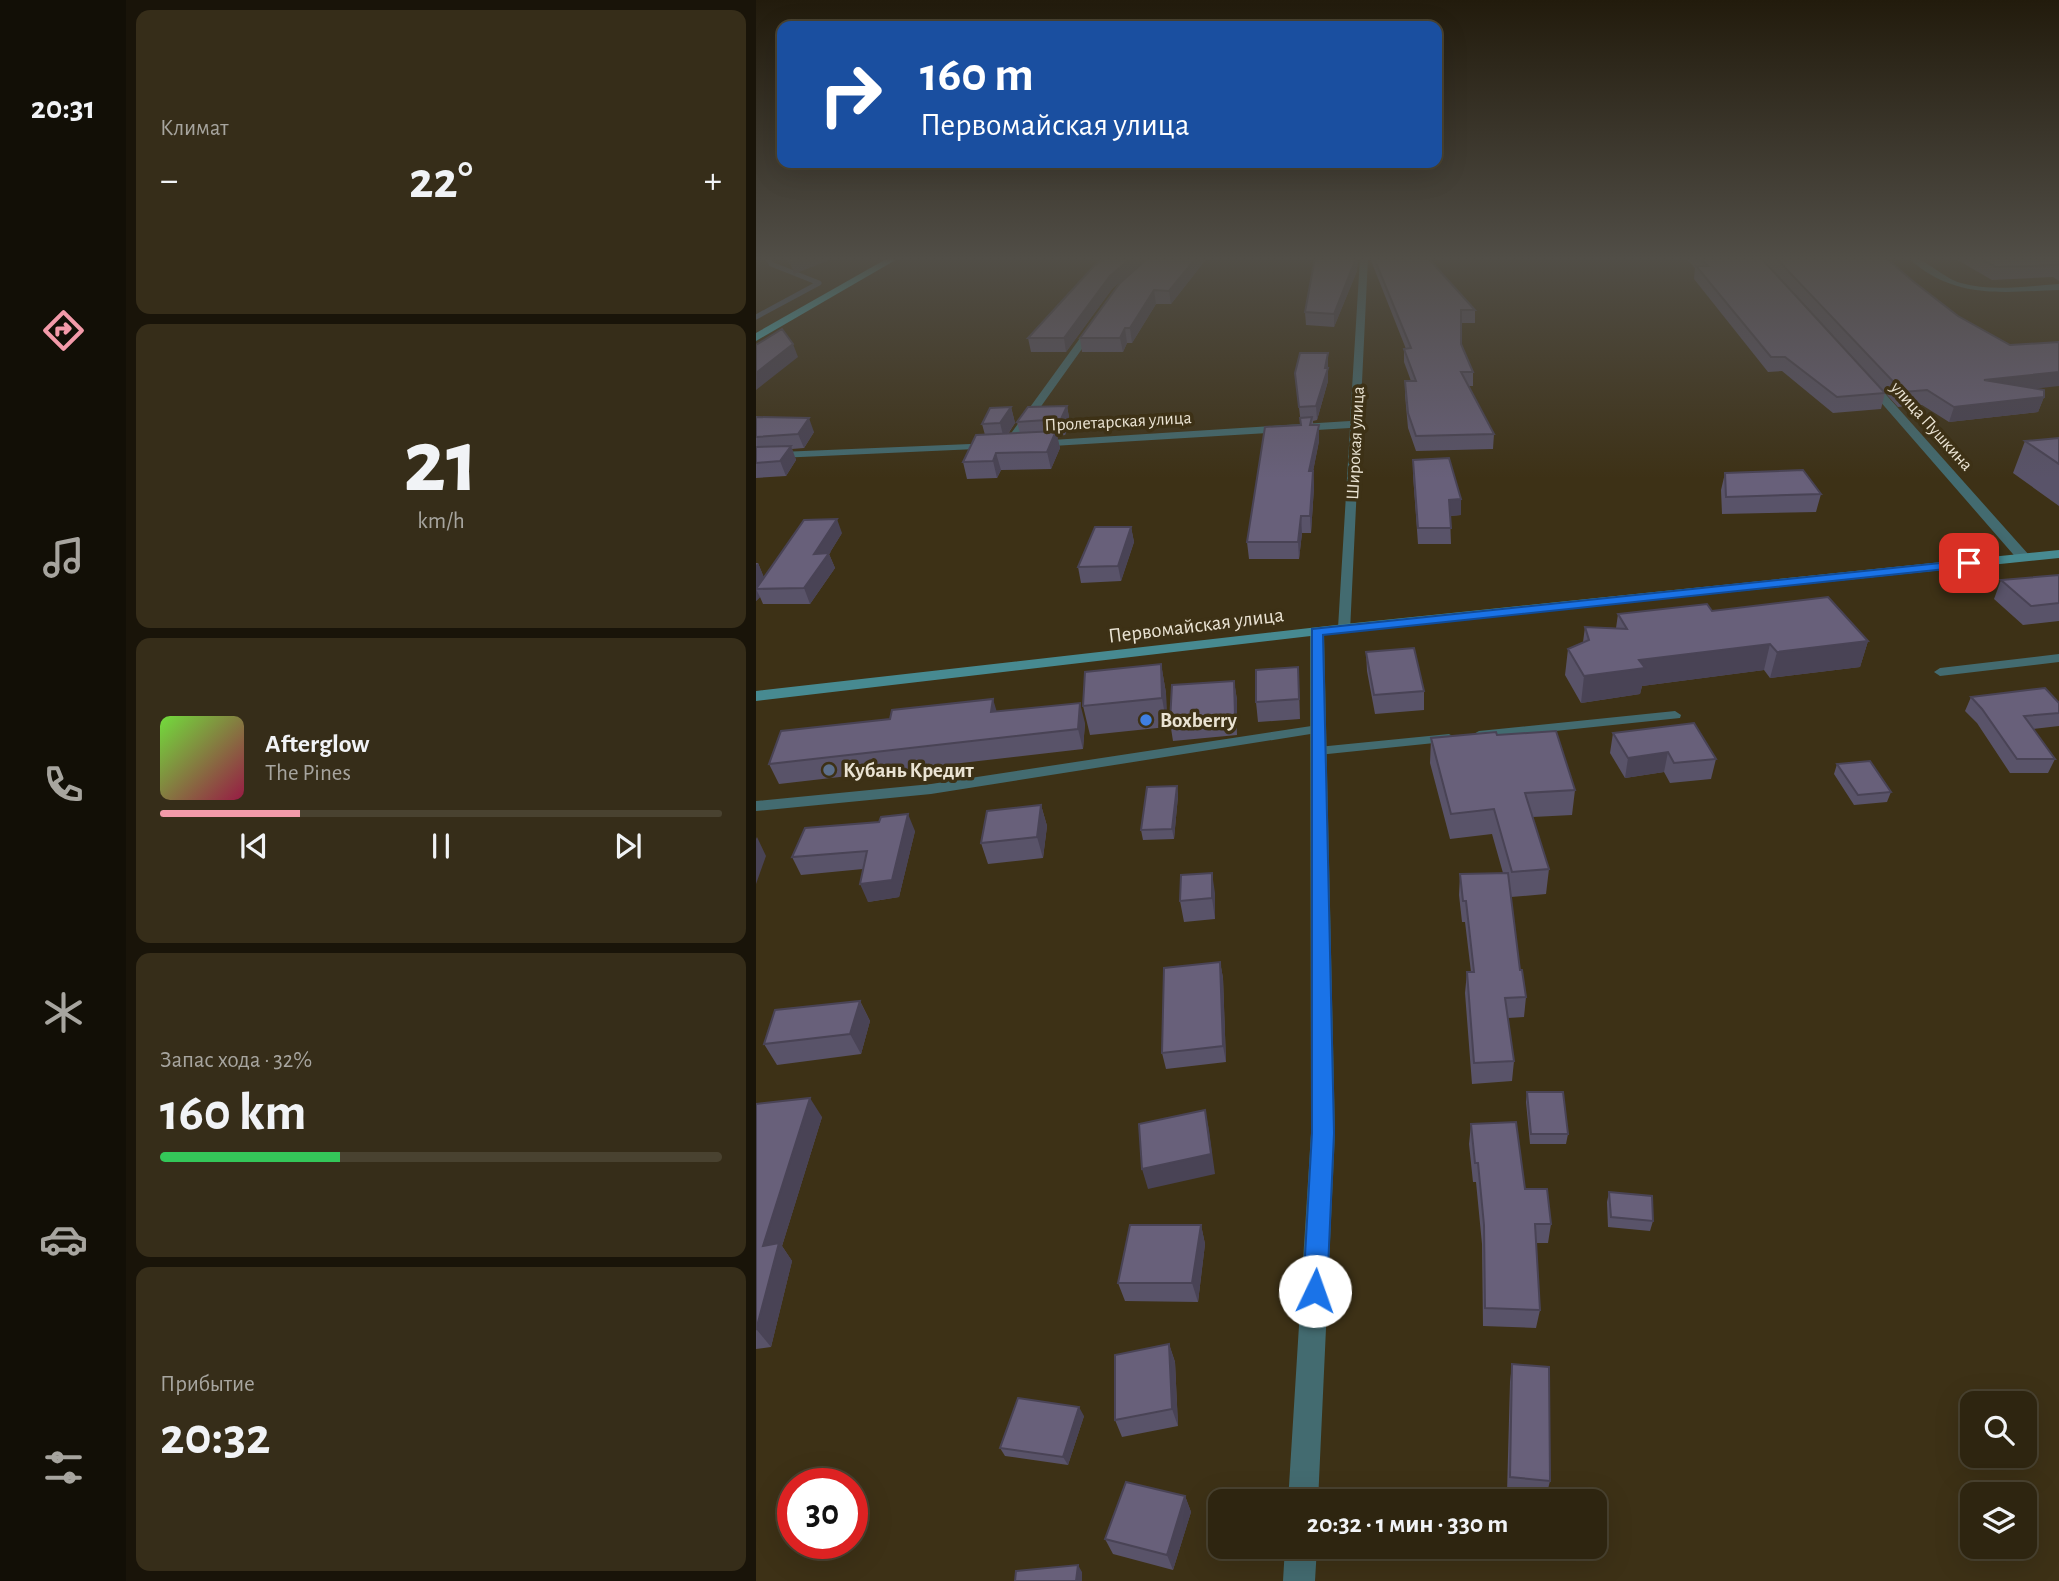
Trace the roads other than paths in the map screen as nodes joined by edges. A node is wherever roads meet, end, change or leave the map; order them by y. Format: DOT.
graph roads {
  1 [pos="1090,332"];
  2 [pos="1360,332"];
  3 [pos="1856,368"];
  4 [pos="1356,424"];
  5 [pos="1008,445"];
  6 [pos="756,456"];
  7 [pos="2059,554"];
  8 [pos="2024,558"];
  9 [pos="1345,628"];
  10 [pos="1317,632"];
  11 [pos="2059,658"];
  12 [pos="1940,672"];
  13 [pos="756,696"];
  14 [pos="1675,715"];
  15 [pos="1318,740"];
  16 [pos="756,806"];
  17 [pos="1304,1489"];
  18 [pos="1300,1559"];
  19 [pos="1299,1581"];
  1 -- 5 [label="street"];
  2 -- 4 [label="street, Широкая улица"];
  3 -- 8 [label="street, улица Пушкина"];
  4 -- 5 [label="street, Пролетарская улица"];
  4 -- 9 [label="street, Широкая улица"];
  5 -- 6 [label="street, Пролетарская улица"];
  7 -- 8 [label="street, Первомайская улица"];
  8 -- 9 [label="street, Первомайская улица"];
  9 -- 10 [label="street, Первомайская улица"];
  10 -- 13 [label="street, Первомайская улица"];
  10 -- 15 [label="street"];
  11 -- 12 [label="lane"];
  14 -- 15 [label="lane"];
  15 -- 16 [label="lane"];
  15 -- 17 [label="street"];
  18 -- 19 [label="street"];
}
